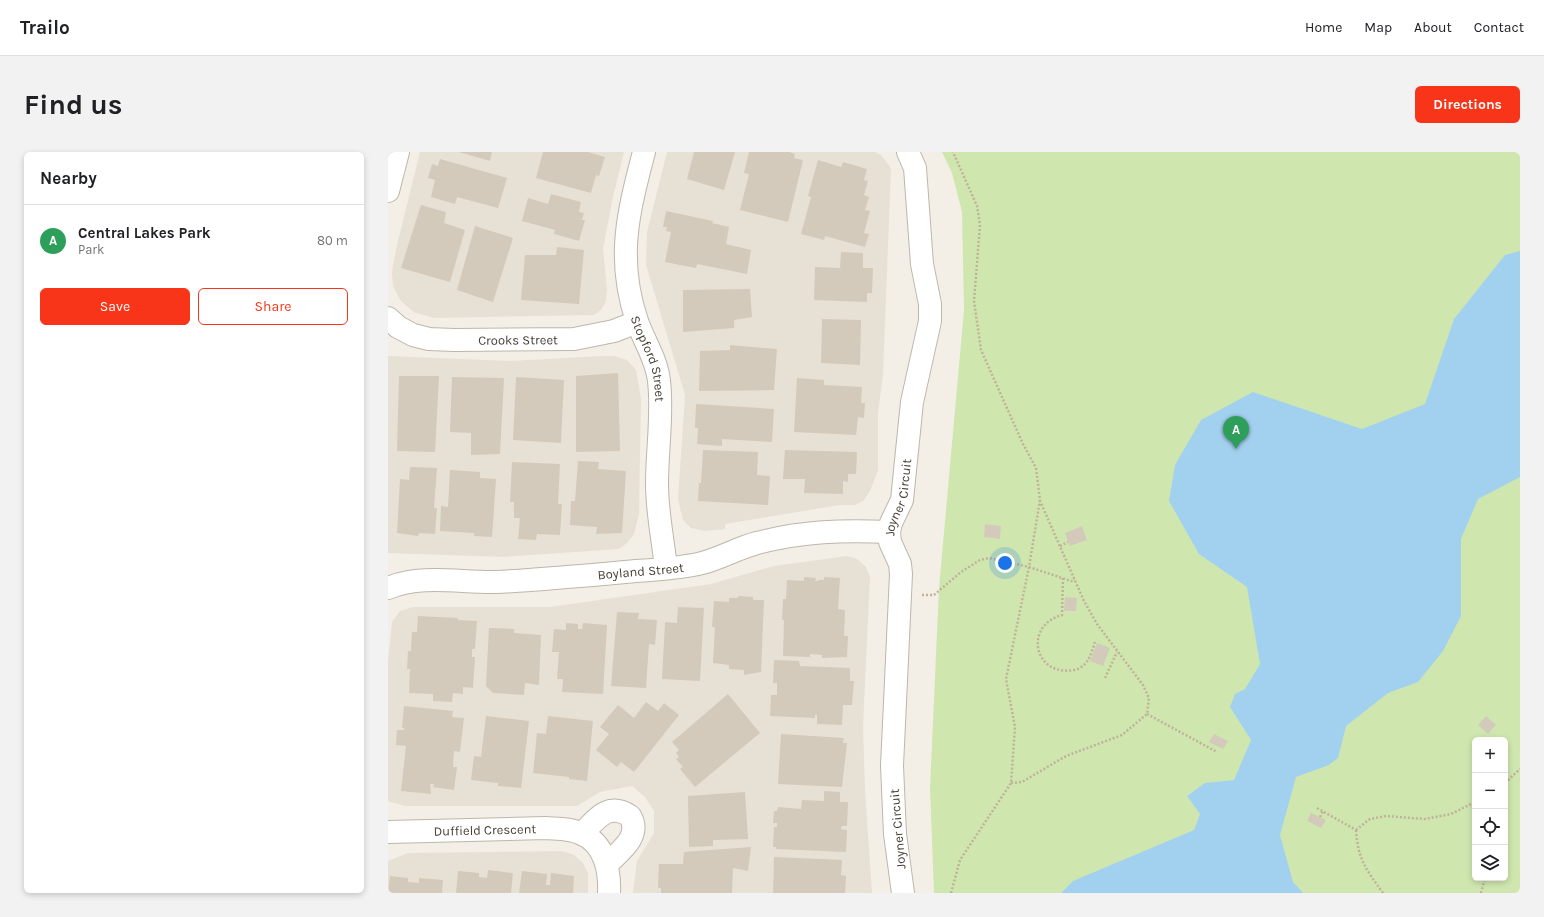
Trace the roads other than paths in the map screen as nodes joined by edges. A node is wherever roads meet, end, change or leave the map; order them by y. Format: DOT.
graph roads {
  1 [pos="398,152"];
  2 [pos="644,152"];
  3 [pos="908,152"];
  4 [pos="388,191"];
  5 [pos="637,322"];
  6 [pos="391,325"];
  7 [pos="889,532"];
  8 [pos="666,568"];
  9 [pos="388,588"];
  10 [pos="388,832"];
  11 [pos="582,834"];
  12 [pos="607,864"];
  13 [pos="609,893"];
  14 [pos="903,893"];
  1 -- 4 [label="street"];
  2 -- 5 [label="street, Stopford Street"];
  3 -- 7 [label="street, Joyner Circuit"];
  5 -- 6 [label="street, Crooks Street"];
  5 -- 8 [label="street, Stopford Street"];
  7 -- 8 [label="street, Boyland Street"];
  7 -- 14 [label="street, Joyner Circuit"];
  8 -- 9 [label="street, Boyland Street"];
  10 -- 11 [label="street, Duffield Crescent"];
  11 -- 12 [label="street, Duffield Crescent"];
  11 -- 12 [label="street"];
  12 -- 13 [label="street, Duffield Crescent"];
}
